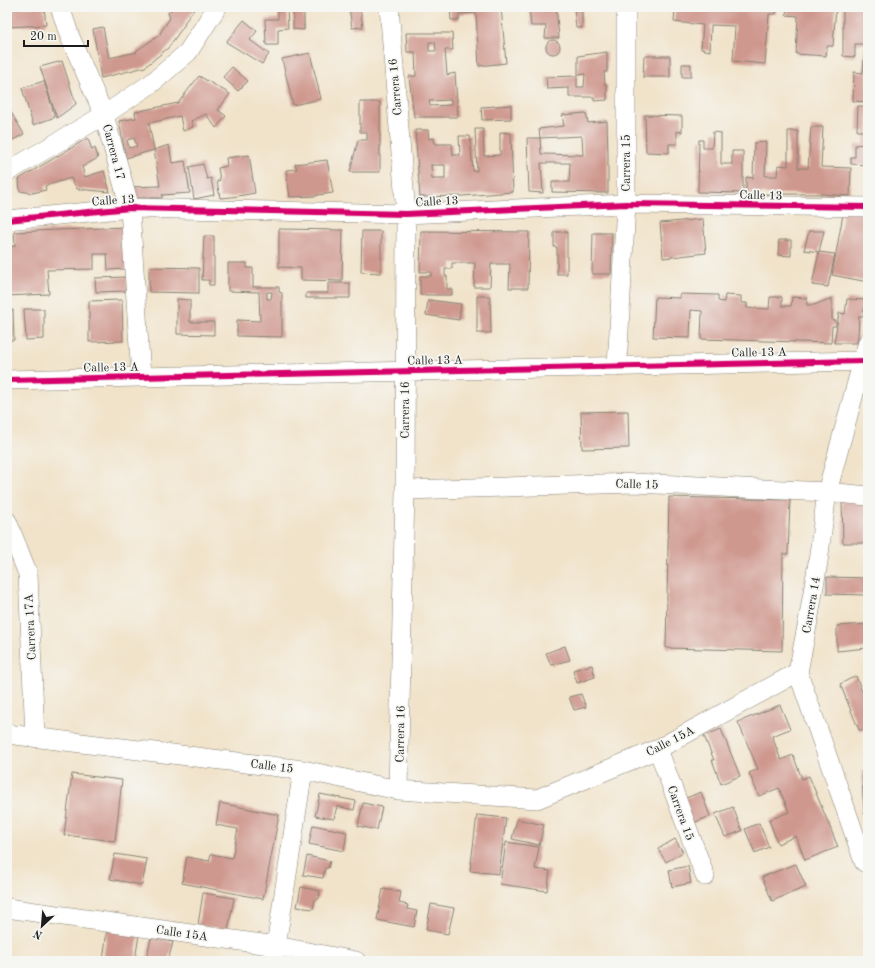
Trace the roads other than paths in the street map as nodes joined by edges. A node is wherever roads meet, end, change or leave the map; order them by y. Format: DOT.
graph roads {
  1 [pos="60,7"];
  2 [pos="217,7"];
  3 [pos="389,7"];
  4 [pos="626,7"];
  5 [pos="104,115"];
  6 [pos="7,172"];
  7 [pos="626,204"];
  8 [pos="868,207"];
  9 [pos="130,208"];
  10 [pos="406,214"];
  11 [pos="7,220"];
  12 [pos="868,342"];
  13 [pos="863,361"];
  14 [pos="617,367"];
  15 [pos="406,372"];
  16 [pos="141,377"];
  17 [pos="7,380"];
  18 [pos="405,490"];
  19 [pos="827,492"];
  20 [pos="868,496"];
  21 [pos="7,521"];
  22 [pos="798,672"];
  23 [pos="7,734"];
  24 [pos="35,737"];
  25 [pos="658,749"];
  26 [pos="303,770"];
  27 [pos="398,790"];
  28 [pos="537,799"];
  29 [pos="864,862"];
  30 [pos="705,876"];
  31 [pos="7,908"];
  32 [pos="274,954"];
  33 [pos="356,961"];
  1 -- 5 [label="street, Carrera 17"];
  2 -- 5 [label="street"];
  3 -- 10 [label="street, Carrera 16"];
  4 -- 7 [label="street, Carrera 15"];
  5 -- 6 [label="street"];
  5 -- 9 [label="street, Carrera 17"];
  7 -- 8 [label="street, Calle 13"];
  7 -- 10 [label="street, Calle 13"];
  7 -- 14 [label="street, Carrera 15"];
  9 -- 10 [label="street, Calle 13"];
  9 -- 11 [label="street, Calle 13"];
  9 -- 16 [label="street, Carrera 17"];
  10 -- 15 [label="street, Carrera 16"];
  12 -- 13 [label="street, Carrera 14"];
  13 -- 14 [label="street, Calle 13 A"];
  13 -- 19 [label="street, Carrera 14"];
  14 -- 15 [label="street, Calle 13 A"];
  15 -- 16 [label="street, Calle 13 A"];
  15 -- 18 [label="street, Carrera 16"];
  16 -- 17 [label="street, Calle 13 A"];
  18 -- 19 [label="street, Calle 15"];
  18 -- 27 [label="street, Carrera 16"];
  19 -- 20 [label="street, Calle 15"];
  19 -- 22 [label="street, Carrera 14"];
  21 -- 24 [label="street, Carrera 17A"];
  22 -- 25 [label="street, Calle 15A"];
  22 -- 29 [label="street"];
  23 -- 24 [label="street, Calle 15"];
  24 -- 26 [label="street, Calle 15"];
  25 -- 28 [label="street, Calle 15A"];
  25 -- 30 [label="street, Carrera 15"];
  26 -- 27 [label="street, Calle 15"];
  26 -- 32 [label="street"];
  27 -- 28 [label="street, Calle 15"];
  31 -- 32 [label="street, Calle 15A"];
  32 -- 33 [label="street, Calle 15A"];
}
